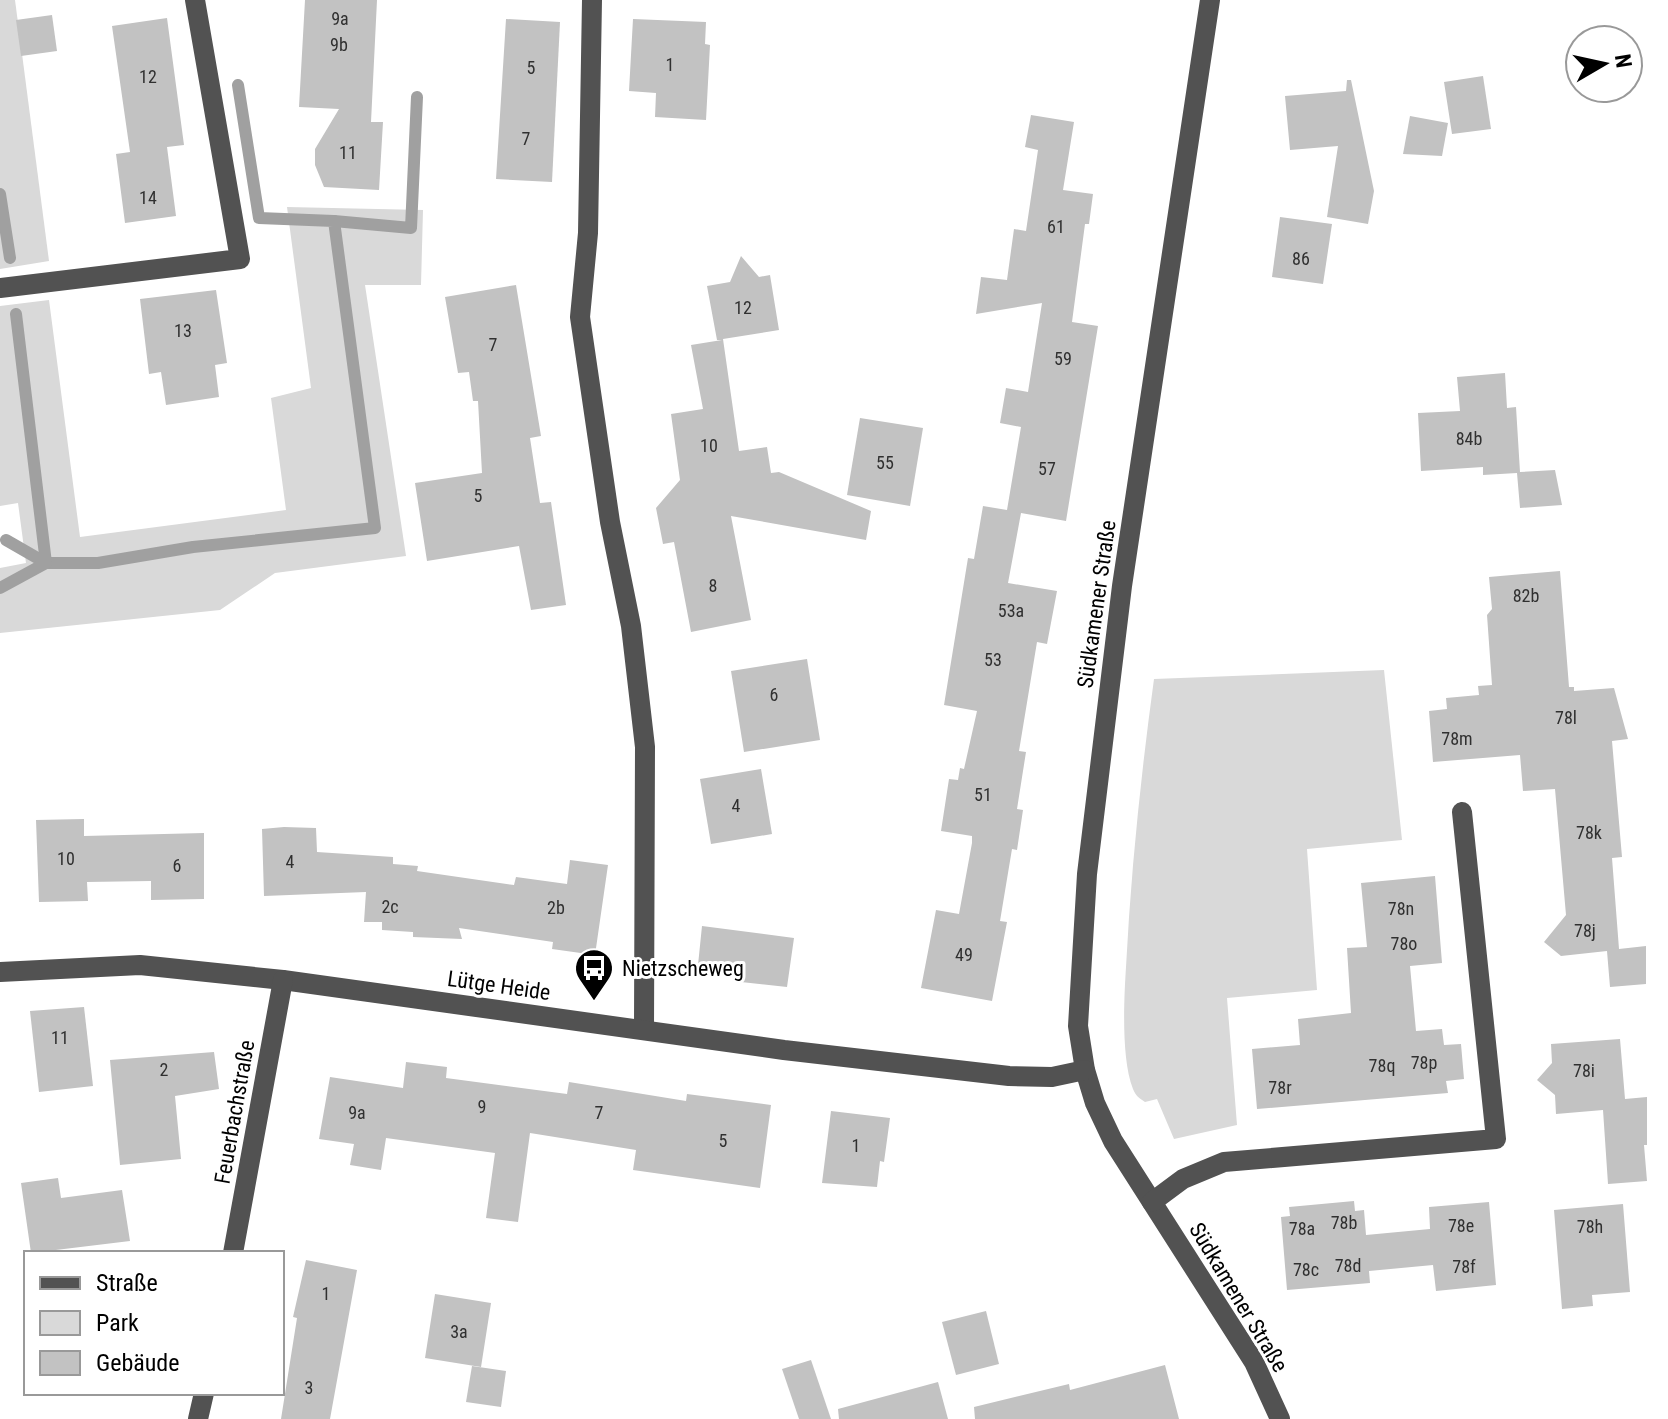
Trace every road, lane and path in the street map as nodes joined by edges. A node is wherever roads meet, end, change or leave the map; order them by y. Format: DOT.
graph roads {
  1 [pos="195,0"];
  2 [pos="592,0"];
  3 [pos="1210,0"];
  4 [pos="0,288"];
  5 [pos="1462,812"];
  6 [pos="0,972"];
  7 [pos="283,980"];
  8 [pos="644,1029"];
  9 [pos="1085,1070"];
  10 [pos="1152,1202"];
  11 [pos="233,1251"];
  12 [pos="204,1395"];
  13 [pos="198,1419"];
  14 [pos="1280,1419"];
  1 -- 4 [label="street"];
  2 -- 8 [label="street"];
  3 -- 9 [label="street, Südkamener Straße"];
  5 -- 10 [label="street"];
  6 -- 7 [label="street, Lütge Heide"];
  7 -- 8 [label="street, Lütge Heide"];
  7 -- 11 [label="street, Feuerbachstraße"];
  8 -- 9 [label="street, Lütge Heide"];
  9 -- 10 [label="street, Südkamener Straße"];
  10 -- 14 [label="street, Südkamener Straße"];
  12 -- 13 [label="street"];
}
